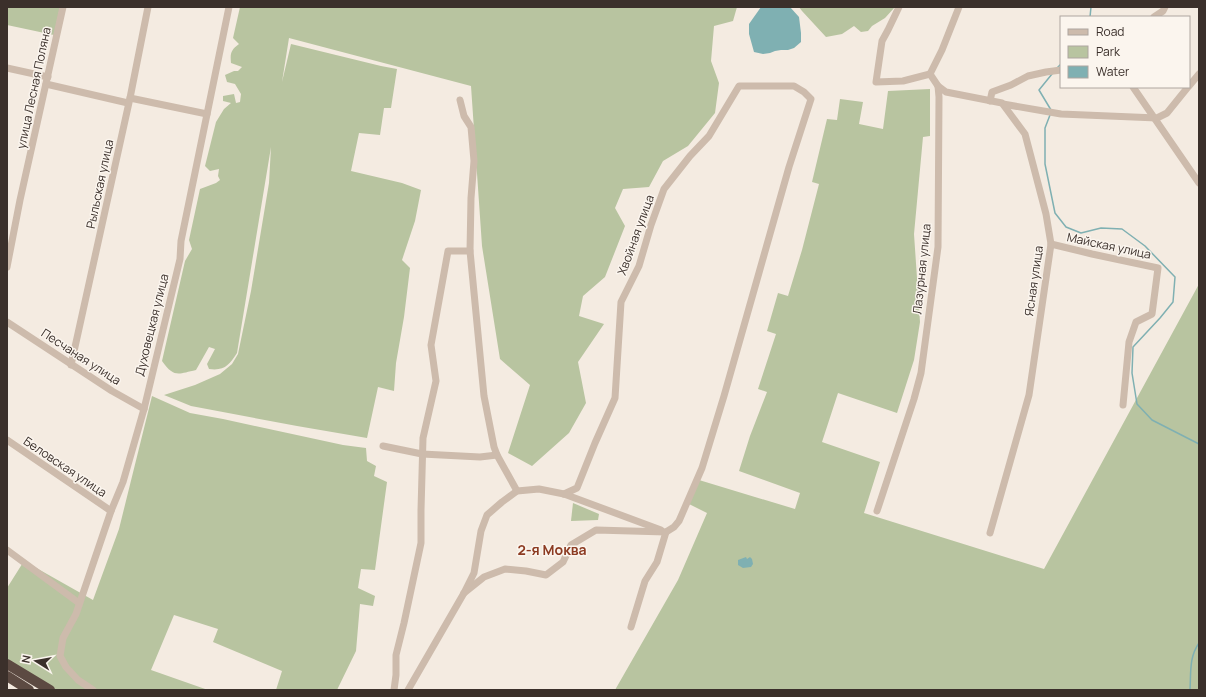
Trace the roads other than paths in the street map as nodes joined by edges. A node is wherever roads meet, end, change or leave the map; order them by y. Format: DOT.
graph roads {
  1 [pos="63,7"];
  2 [pos="148,7"];
  3 [pos="229,7"];
  4 [pos="899,7"];
  5 [pos="959,7"];
  6 [pos="1165,7"];
  7 [pos="1156,16"];
  8 [pos="7,68"];
  9 [pos="1060,70"];
  10 [pos="930,74"];
  11 [pos="1199,74"];
  12 [pos="47,80"];
  13 [pos="1190,85"];
  14 [pos="938,86"];
  15 [pos="1134,88"];
  16 [pos="1187,88"];
  17 [pos="460,100"];
  18 [pos="129,101"];
  19 [pos="990,101"];
  20 [pos="1003,104"];
  21 [pos="207,114"];
  22 [pos="1154,118"];
  23 [pos="1199,183"];
  24 [pos="1051,244"];
  25 [pos="470,251"];
  26 [pos="7,267"];
  27 [pos="7,322"];
  28 [pos="71,365"];
  29 [pos="1123,405"];
  30 [pos="144,409"];
  31 [pos="7,440"];
  32 [pos="383,446"];
  33 [pos="422,454"];
  34 [pos="497,455"];
  35 [pos="516,491"];
  36 [pos="564,494"];
  37 [pos="111,511"];
  38 [pos="877,511"];
  39 [pos="666,532"];
  40 [pos="990,533"];
  41 [pos="7,550"];
  42 [pos="464,593"];
  43 [pos="79,603"];
  44 [pos="631,627"];
  45 [pos="7,664"];
  46 [pos="7,676"];
  47 [pos="29,690"];
  48 [pos="50,690"];
  49 [pos="93,690"];
  50 [pos="394,690"];
  51 [pos="408,690"];
  1 -- 12 [label="street, улица Лесная Поляна"];
  2 -- 18 [label="street, Рыльская улица"];
  3 -- 21 [label="street, Духовецкая улица"];
  4 -- 10 [label="street"];
  5 -- 10 [label="street"];
  6 -- 7 [label="street"];
  8 -- 12 [label="street"];
  9 -- 19 [label="street"];
  10 -- 14 [label="street, Лазурная улица"];
  11 -- 13 [label="street"];
  12 -- 18 [label="street"];
  12 -- 26 [label="street, улица Лесная Поляна"];
  14 -- 19 [label="street"];
  14 -- 38 [label="street, Лазурная улица"];
  15 -- 22 [label="street"];
  16 -- 22 [label="street"];
  17 -- 25 [label="street"];
  18 -- 21 [label="street"];
  18 -- 28 [label="street, Рыльская улица"];
  19 -- 20 [label="street"];
  20 -- 22 [label="street"];
  20 -- 24 [label="street, Ясная улица"];
  21 -- 30 [label="street, Духовецкая улица"];
  22 -- 23 [label="street"];
  24 -- 29 [label="street, Майская улица"];
  24 -- 40 [label="street, Ясная улица"];
  25 -- 33 [label="street"];
  25 -- 34 [label="street"];
  27 -- 28 [label="street, Песчаная улица"];
  28 -- 30 [label="street, Песчаная улица"];
  30 -- 37 [label="street, Духовецкая улица"];
  31 -- 37 [label="street, Беловская улица"];
  32 -- 33 [label="street"];
  33 -- 34 [label="street"];
  33 -- 50 [label="street"];
  34 -- 35 [label="street"];
  35 -- 36 [label="street"];
  35 -- 42 [label="street"];
  36 -- 39 [label="street"];
  36 -- 39 [label="street, Хвойная улица"];
  37 -- 43 [label="street, Духовецкая улица"];
  39 -- 42 [label="street"];
  39 -- 44 [label="street"];
  41 -- 43 [label="street"];
  42 -- 51 [label="street"];
  43 -- 49 [label="street, Духовецкая улица"];
  45 -- 48 [label="highway"];
  46 -- 47 [label="highway"];
}
